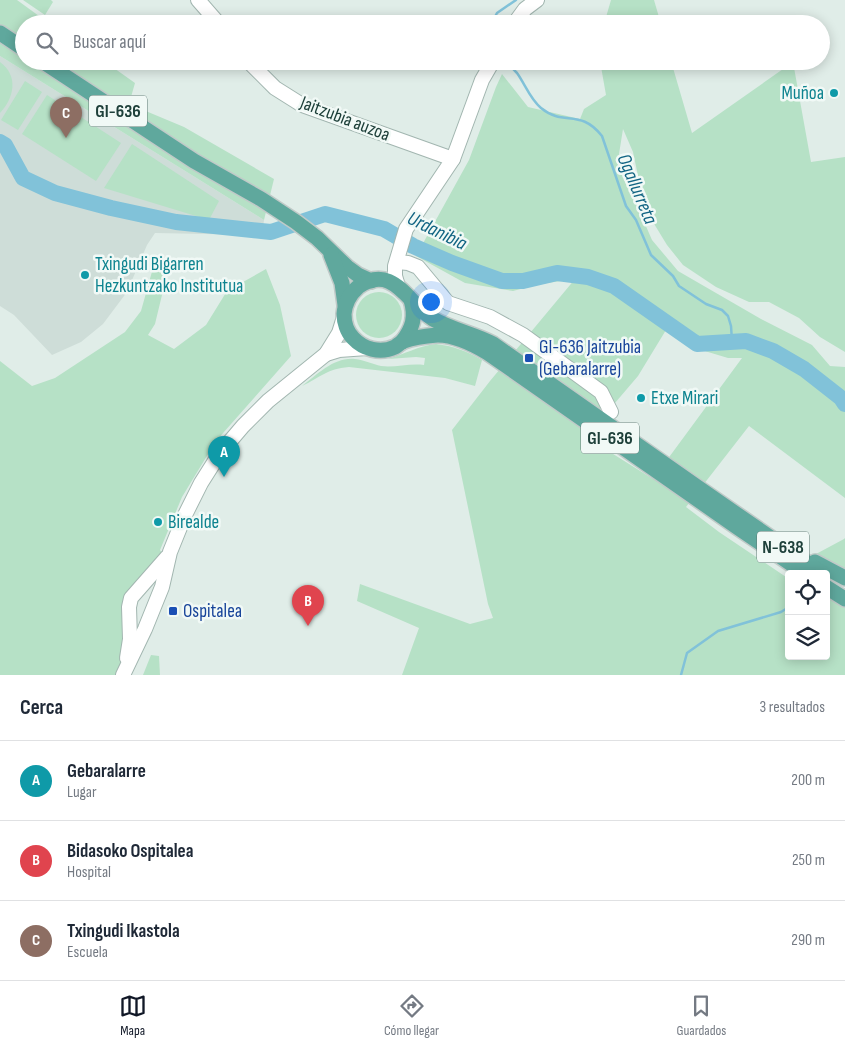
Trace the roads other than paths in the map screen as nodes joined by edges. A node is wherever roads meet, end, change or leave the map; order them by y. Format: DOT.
graph roads {
  1 [pos="198,0"];
  2 [pos="537,0"];
  3 [pos="211,15"];
  4 [pos="521,15"];
  5 [pos="0,33"];
  6 [pos="15,43"];
  7 [pos="56,70"];
  8 [pos="257,70"];
  9 [pos="488,70"];
  10 [pos="453,159"];
  11 [pos="328,250"];
  12 [pos="397,260"];
  13 [pos="374,280"];
  14 [pos="398,286"];
  15 [pos="411,300"];
  16 [pos="345,311"];
  17 [pos="402,342"];
  18 [pos="367,348"];
  19 [pos="326,354"];
  20 [pos="611,412"];
  21 [pos="743,519"];
  22 [pos="170,552"];
  23 [pos="800,570"];
  24 [pos="818,570"];
  25 [pos="830,578"];
  26 [pos="845,578"];
  27 [pos="139,587"];
  28 [pos="162,587"];
  29 [pos="845,588"];
  30 [pos="830,590"];
  31 [pos="845,599"];
  32 [pos="129,607"];
  33 [pos="146,629"];
  34 [pos="124,673"];
  1 -- 3 [label="street"];
  2 -- 4 [label="street"];
  5 -- 6 [label="main road"];
  7 -- 11 [label="main road, GI-636"];
  8 -- 10 [label="street, Jaitzubia auzoa"];
  9 -- 10 [label="street"];
  10 -- 12 [label="street"];
  11 -- 13 [label="main road, GI-636"];
  11 -- 16 [label="main road, GI-636"];
  12 -- 13 [label="street"];
  12 -- 14 [label="street"];
  12 -- 20 [label="street"];
  13 -- 14 [label="main road, GI-636"];
  13 -- 16 [label="main road"];
  14 -- 15 [label="main road, GI-636"];
  15 -- 17 [label="main road"];
  15 -- 21 [label="main road, GI-636"];
  16 -- 18 [label="main road, GI-636"];
  16 -- 19 [label="street"];
  17 -- 18 [label="main road, GI-636"];
  17 -- 23 [label="main road, GI-636"];
  18 -- 19 [label="street"];
  19 -- 22 [label="street"];
  21 -- 24 [label="main road, N-638"];
  21 -- 26 [label="main road, GI-636"];
  22 -- 27 [label="street"];
  22 -- 28 [label="street"];
  25 -- 29 [label="main road, N-638"];
  27 -- 28 [label="street"];
  27 -- 32 [label="street"];
  28 -- 33 [label="street"];
  30 -- 31 [label="main road"];
  32 -- 33 [label="street"];
  32 -- 34 [label="street"];
  33 -- 34 [label="street"];
}
